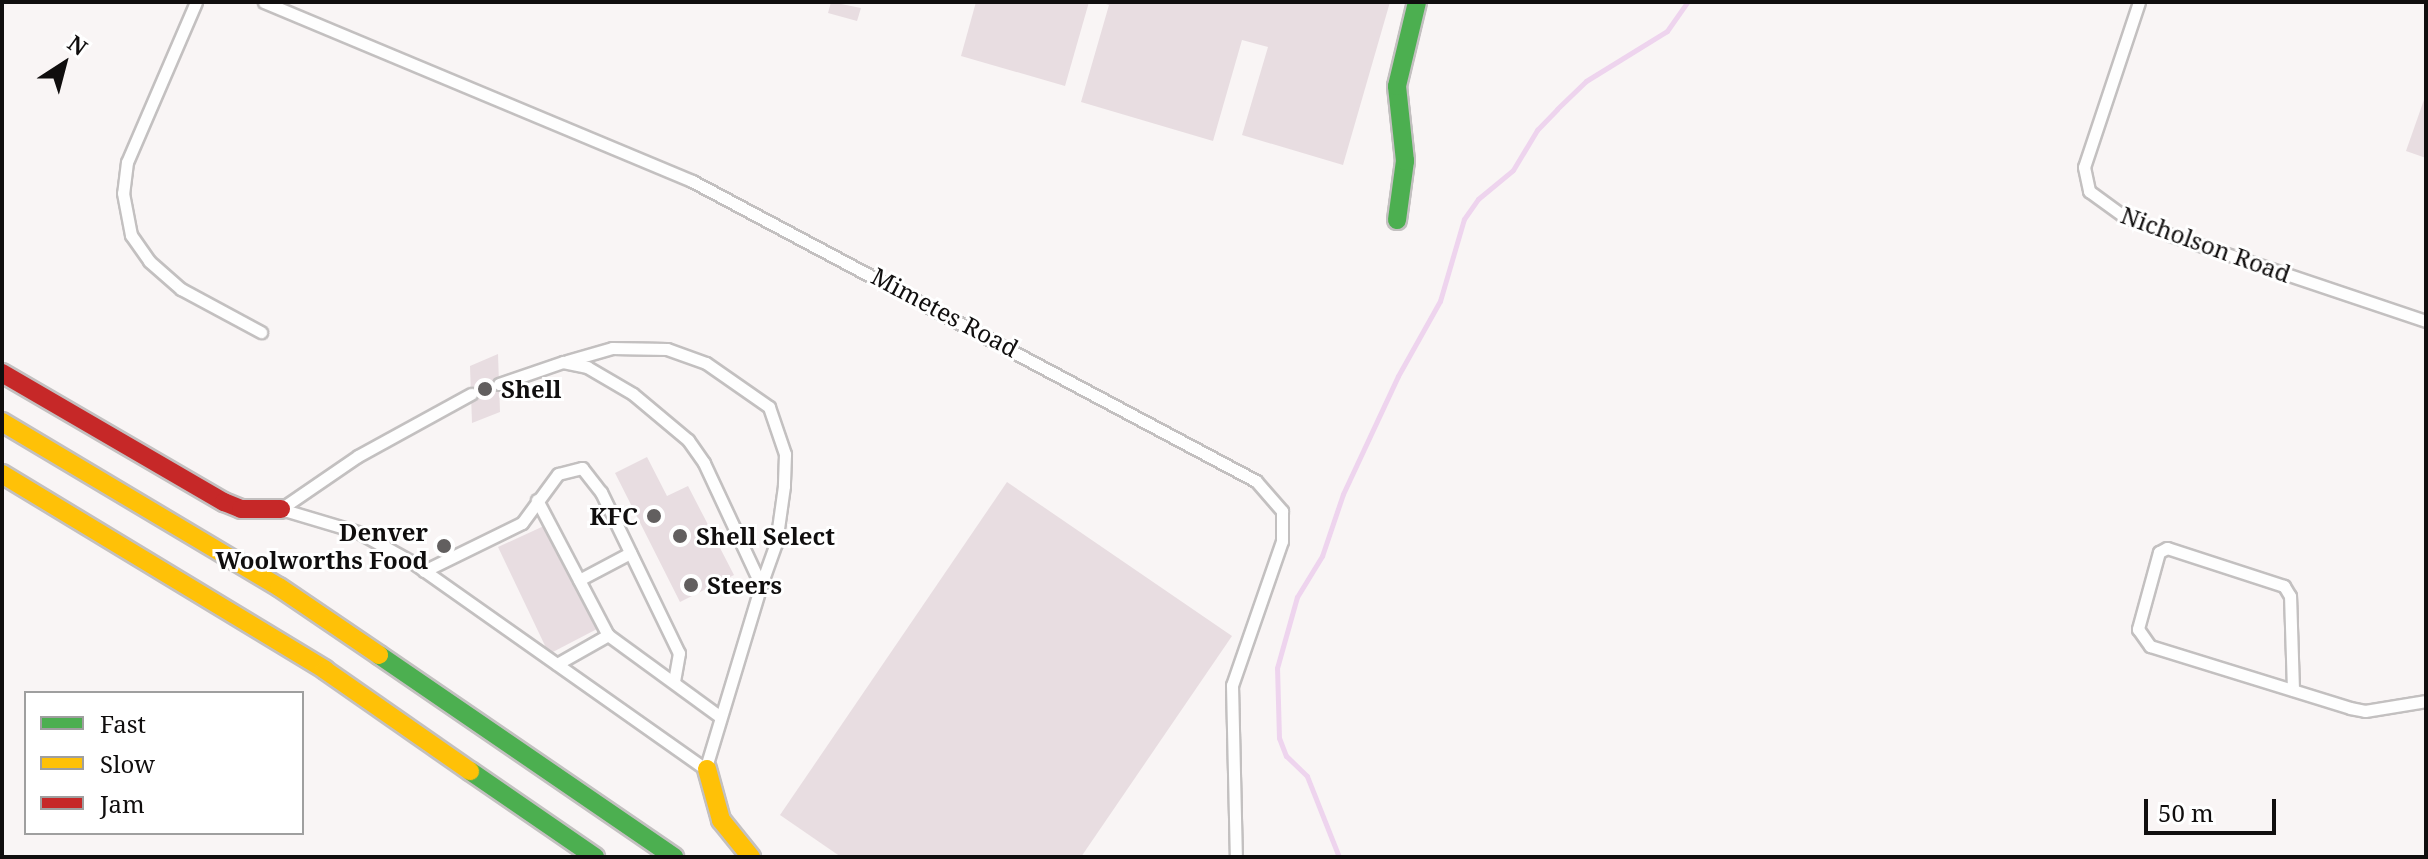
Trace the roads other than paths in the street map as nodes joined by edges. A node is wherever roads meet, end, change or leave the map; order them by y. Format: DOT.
graph roads {
  1 [pos="196,2"];
  2 [pos="264,2"];
  3 [pos="1417,2"];
  4 [pos="2139,2"];
  5 [pos="1397,220"];
  6 [pos="2426,321"];
  7 [pos="261,332"];
  8 [pos="563,362"];
  9 [pos="2,373"];
  10 [pos="499,384"];
  11 [pos="471,394"];
  12 [pos="2,422"];
  13 [pos="2,474"];
  14 [pos="537,500"];
  15 [pos="281,509"];
  16 [pos="630,553"];
  17 [pos="424,571"];
  18 [pos="579,580"];
  19 [pos="761,585"];
  20 [pos="608,635"];
  21 [pos="557,664"];
  22 [pos="674,682"];
  23 [pos="2293,690"];
  24 [pos="2426,701"];
  25 [pos="719,716"];
  26 [pos="707,769"];
  27 [pos="595,857"];
  28 [pos="674,857"];
  29 [pos="751,857"];
  30 [pos="1236,857"];
  1 -- 7 [label="lane"];
  2 -- 30 [label="lane, Mimetes Road"];
  3 -- 5 [label="main road"];
  4 -- 6 [label="lane, Nicholson Road"];
  8 -- 10 [label="lane"];
  8 -- 19 [label="lane"];
  8 -- 19 [label="lane"];
  9 -- 15 [label="main road"];
  11 -- 15 [label="lane"];
  12 -- 28 [label="main road"];
  13 -- 27 [label="main road"];
  14 -- 16 [label="lane"];
  14 -- 17 [label="lane"];
  14 -- 18 [label="lane"];
  15 -- 17 [label="lane"];
  16 -- 18 [label="lane"];
  16 -- 22 [label="lane"];
  17 -- 21 [label="lane"];
  18 -- 20 [label="lane"];
  19 -- 25 [label="lane"];
  20 -- 21 [label="lane"];
  20 -- 22 [label="lane"];
  21 -- 26 [label="lane"];
  22 -- 25 [label="lane"];
  23 -- 23 [label="lane"];
  23 -- 24 [label="lane"];
  25 -- 26 [label="lane"];
  26 -- 29 [label="main road"];
}
